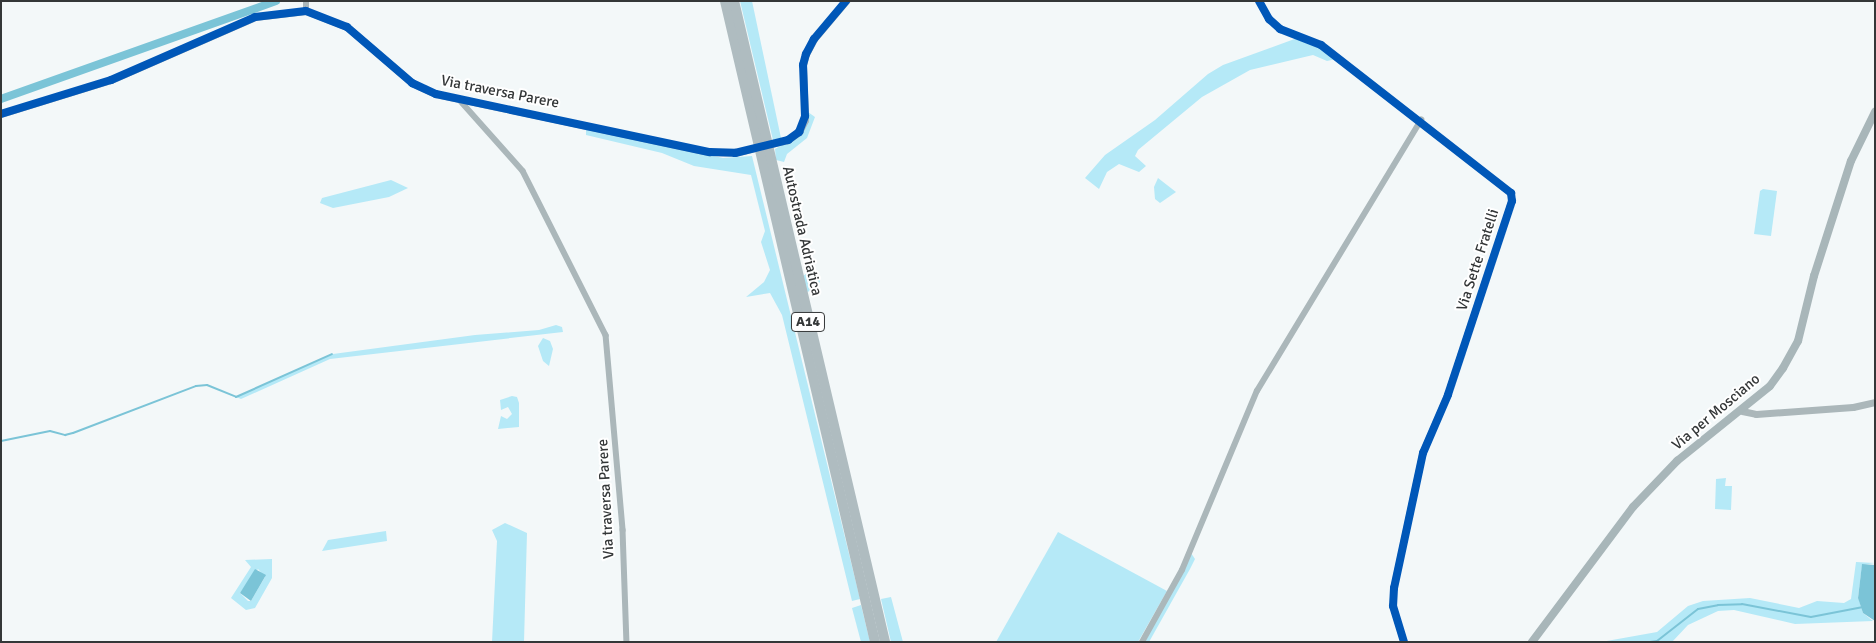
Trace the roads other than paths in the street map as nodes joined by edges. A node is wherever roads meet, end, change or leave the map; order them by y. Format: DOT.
graph roads {
  1 [pos="306,1"];
  2 [pos="725,1"];
  3 [pos="734,1"];
  4 [pos="846,1"];
  5 [pos="1259,1"];
  6 [pos="306,11"];
  7 [pos="458,99"];
  8 [pos="1875,112"];
  9 [pos="1,114"];
  10 [pos="1421,120"];
  11 [pos="1875,402"];
  12 [pos="1742,411"];
  13 [pos="627,642"];
  14 [pos="875,642"];
  15 [pos="884,642"];
  16 [pos="1142,642"];
  17 [pos="1404,642"];
  18 [pos="1532,642"];
  1 -- 6 [label="street"];
  2 -- 14 [label="highway, Autostrada Adriatica / A14"];
  3 -- 15 [label="highway, Autostrada Adriatica / A14"];
  4 -- 7 [label="street, Via traversa Parere, bridge"];
  5 -- 10 [label="street, Via Sette Fratelli"];
  6 -- 7 [label="street, Via traversa Parere"];
  6 -- 9 [label="street, Via traversa Parere"];
  7 -- 13 [label="street, Via traversa Parere"];
  8 -- 12 [label="main road, Via per Mosciano"];
  10 -- 16 [label="street"];
  10 -- 17 [label="street, Via Sette Fratelli"];
  11 -- 12 [label="street"];
  12 -- 18 [label="main road, Via per Mosciano"];
}
